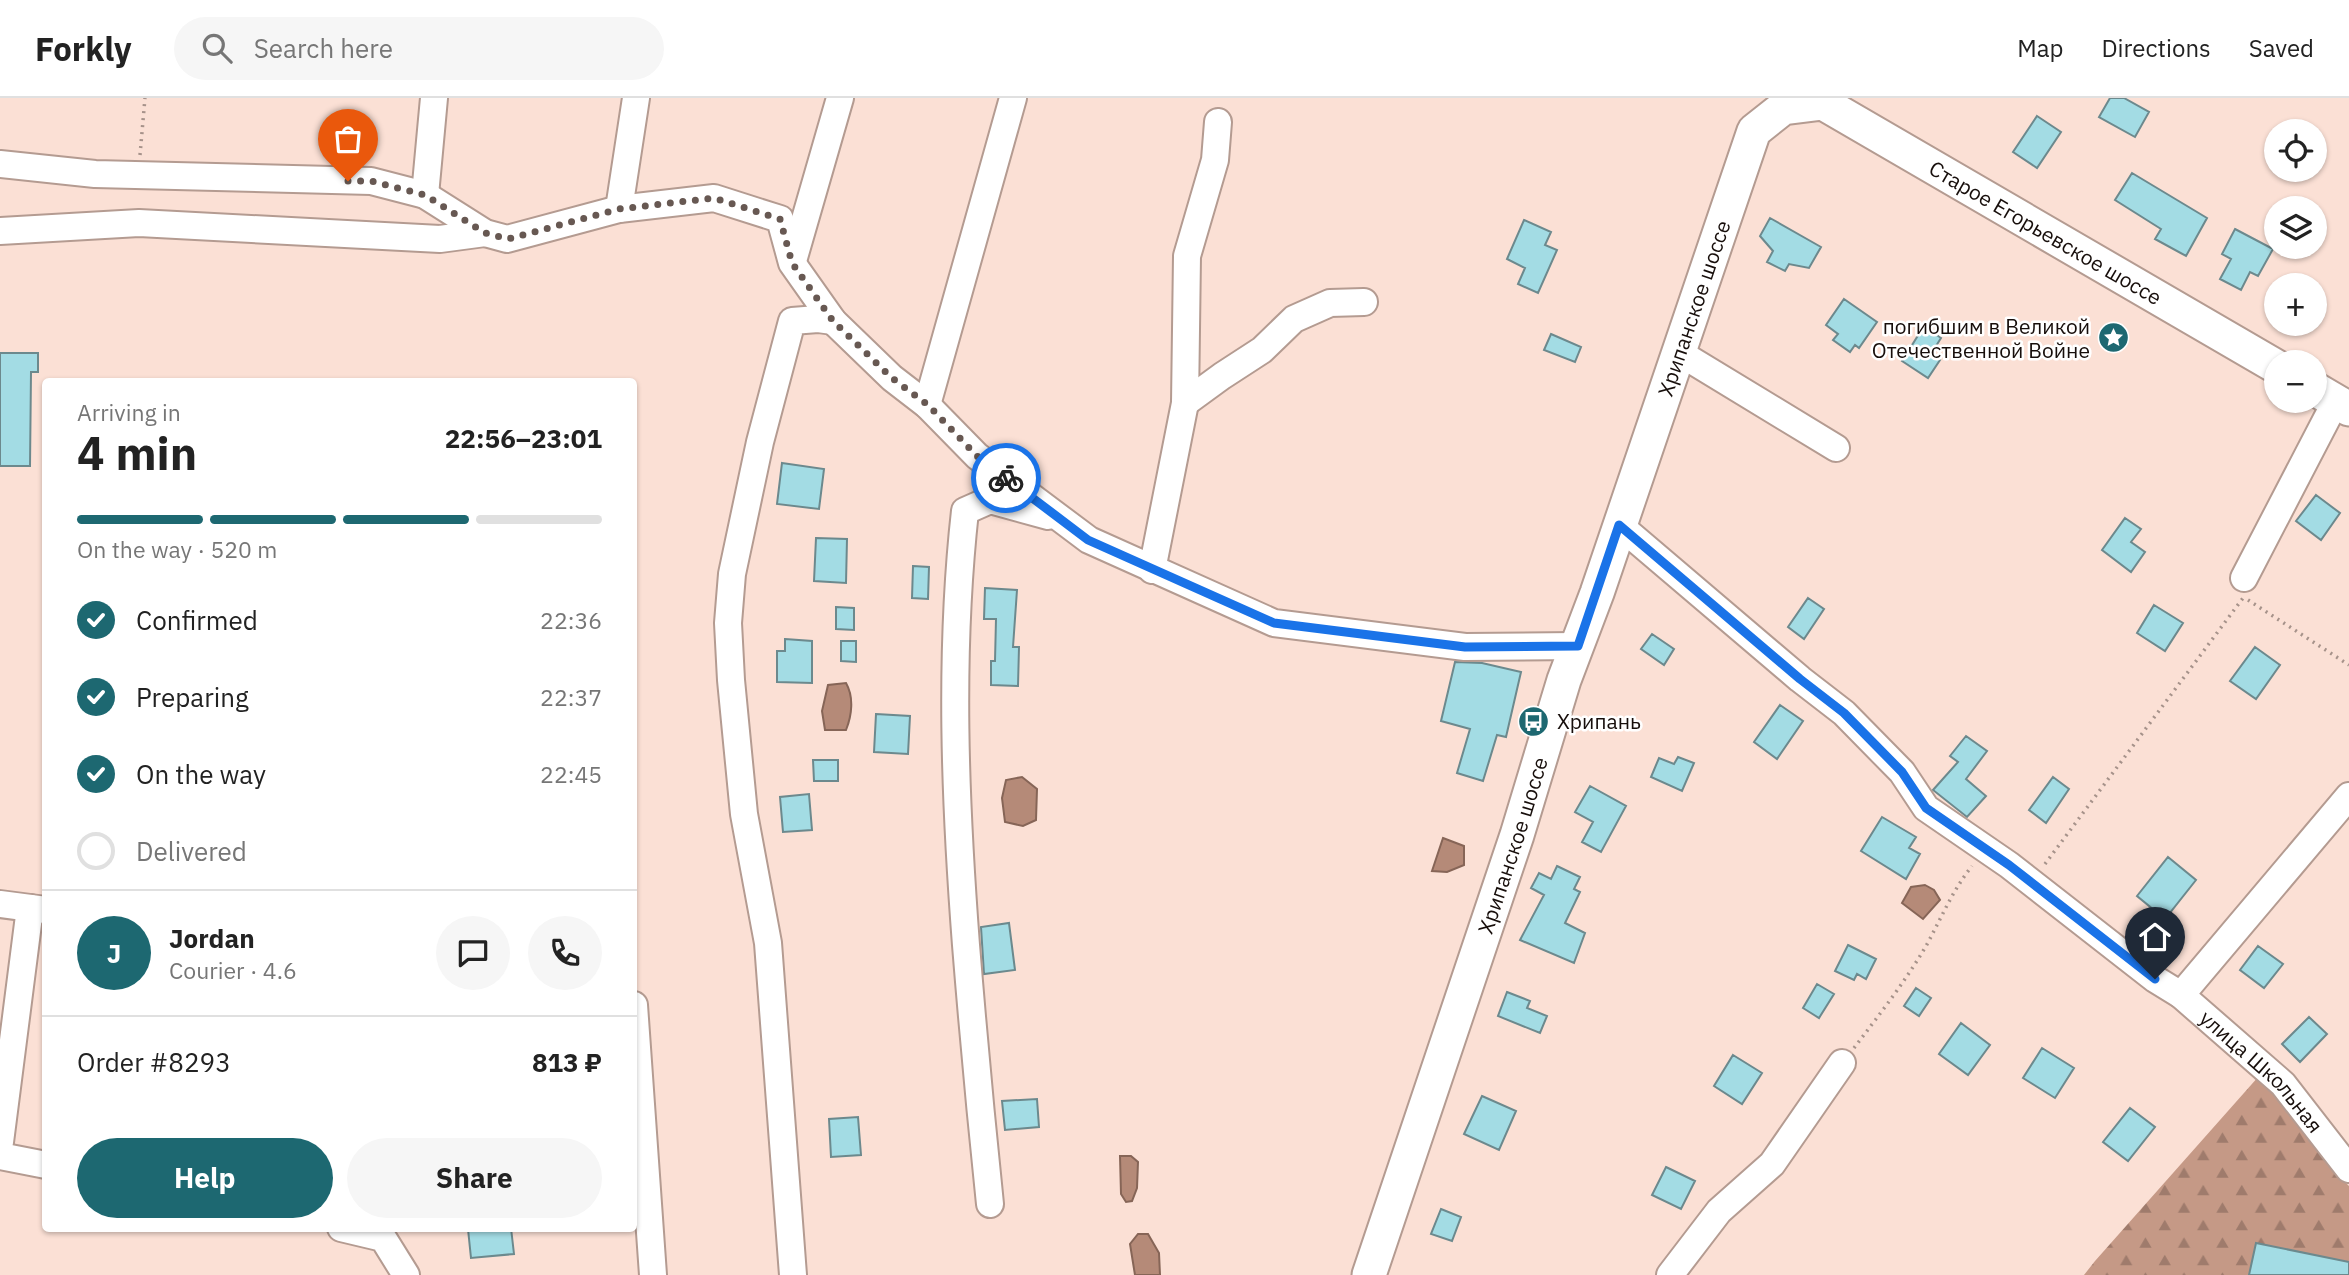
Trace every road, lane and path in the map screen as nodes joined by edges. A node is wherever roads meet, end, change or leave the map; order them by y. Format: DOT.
graph roads {
  1 [pos="145,98"];
  2 [pos="433,98"];
  3 [pos="635,98"];
  4 [pos="839,98"];
  5 [pos="1013,98"];
  6 [pos="1818,101"];
  7 [pos="1218,122"];
  8 [pos="0,164"];
  9 [pos="139,174"];
  10 [pos="425,195"];
  11 [pos="619,209"];
  12 [pos="0,231"];
  13 [pos="485,233"];
  14 [pos="792,263"];
  15 [pos="1364,302"];
  16 [pos="833,321"];
  17 [pos="1678,352"];
  18 [pos="2264,359"];
  19 [pos="2333,400"];
  20 [pos="1185,403"];
  21 [pos="928,405"];
  22 [pos="1836,448"];
  23 [pos="1063,521"];
  24 [pos="1619,525"];
  25 [pos="1152,570"];
  26 [pos="2244,587"];
  27 [pos="1578,646"];
  28 [pos="2349,665"];
  29 [pos="2349,796"];
  30 [pos="1985,850"];
  31 [pos="2031,882"];
  32 [pos="0,904"];
  33 [pos="38,909"];
  34 [pos="2181,995"];
  35 [pos="637,1048"];
  36 [pos="1842,1063"];
  37 [pos="0,1142"];
  38 [pos="0,1156"];
  39 [pos="42,1164"];
  40 [pos="2349,1169"];
  41 [pos="990,1204"];
  42 [pos="358,1232"];
  43 [pos="406,1275"];
  44 [pos="653,1275"];
  45 [pos="793,1275"];
  46 [pos="1369,1275"];
  47 [pos="1670,1275"];
  1 -- 9 [label="path"];
  2 -- 10 [label="street"];
  3 -- 11 [label="street"];
  4 -- 14 [label="street"];
  5 -- 21 [label="street"];
  6 -- 17 [label="main road, Хрипанское шоссе"];
  6 -- 18 [label="main road, Старое Егорьевское шоссе"];
  7 -- 20 [label="street"];
  8 -- 9 [label="street"];
  9 -- 10 [label="street"];
  10 -- 13 [label="street"];
  11 -- 13 [label="street"];
  11 -- 14 [label="street"];
  12 -- 13 [label="street"];
  14 -- 16 [label="street"];
  15 -- 20 [label="street"];
  16 -- 21 [label="street"];
  16 -- 45 [label="street"];
  17 -- 22 [label="street"];
  17 -- 24 [label="main road, Хрипанское шоссе"];
  19 -- 26 [label="street"];
  20 -- 25 [label="street"];
  21 -- 23 [label="street"];
  23 -- 25 [label="street"];
  23 -- 41 [label="street"];
  24 -- 27 [label="main road, Хрипанское шоссе"];
  24 -- 30 [label="street, улица Школьная"];
  25 -- 27 [label="street"];
  26 -- 28 [label="path"];
  26 -- 31 [label="path"];
  27 -- 46 [label="main road, Хрипанское шоссе"];
  29 -- 34 [label="street"];
  30 -- 31 [label="street, улица Школьная"];
  30 -- 36 [label="path"];
  31 -- 34 [label="street, улица Школьная"];
  32 -- 33 [label="street"];
  33 -- 37 [label="street"];
  34 -- 40 [label="street, улица Школьная"];
  35 -- 44 [label="street"];
  36 -- 47 [label="street"];
  38 -- 39 [label="street"];
  42 -- 43 [label="street"];
}
